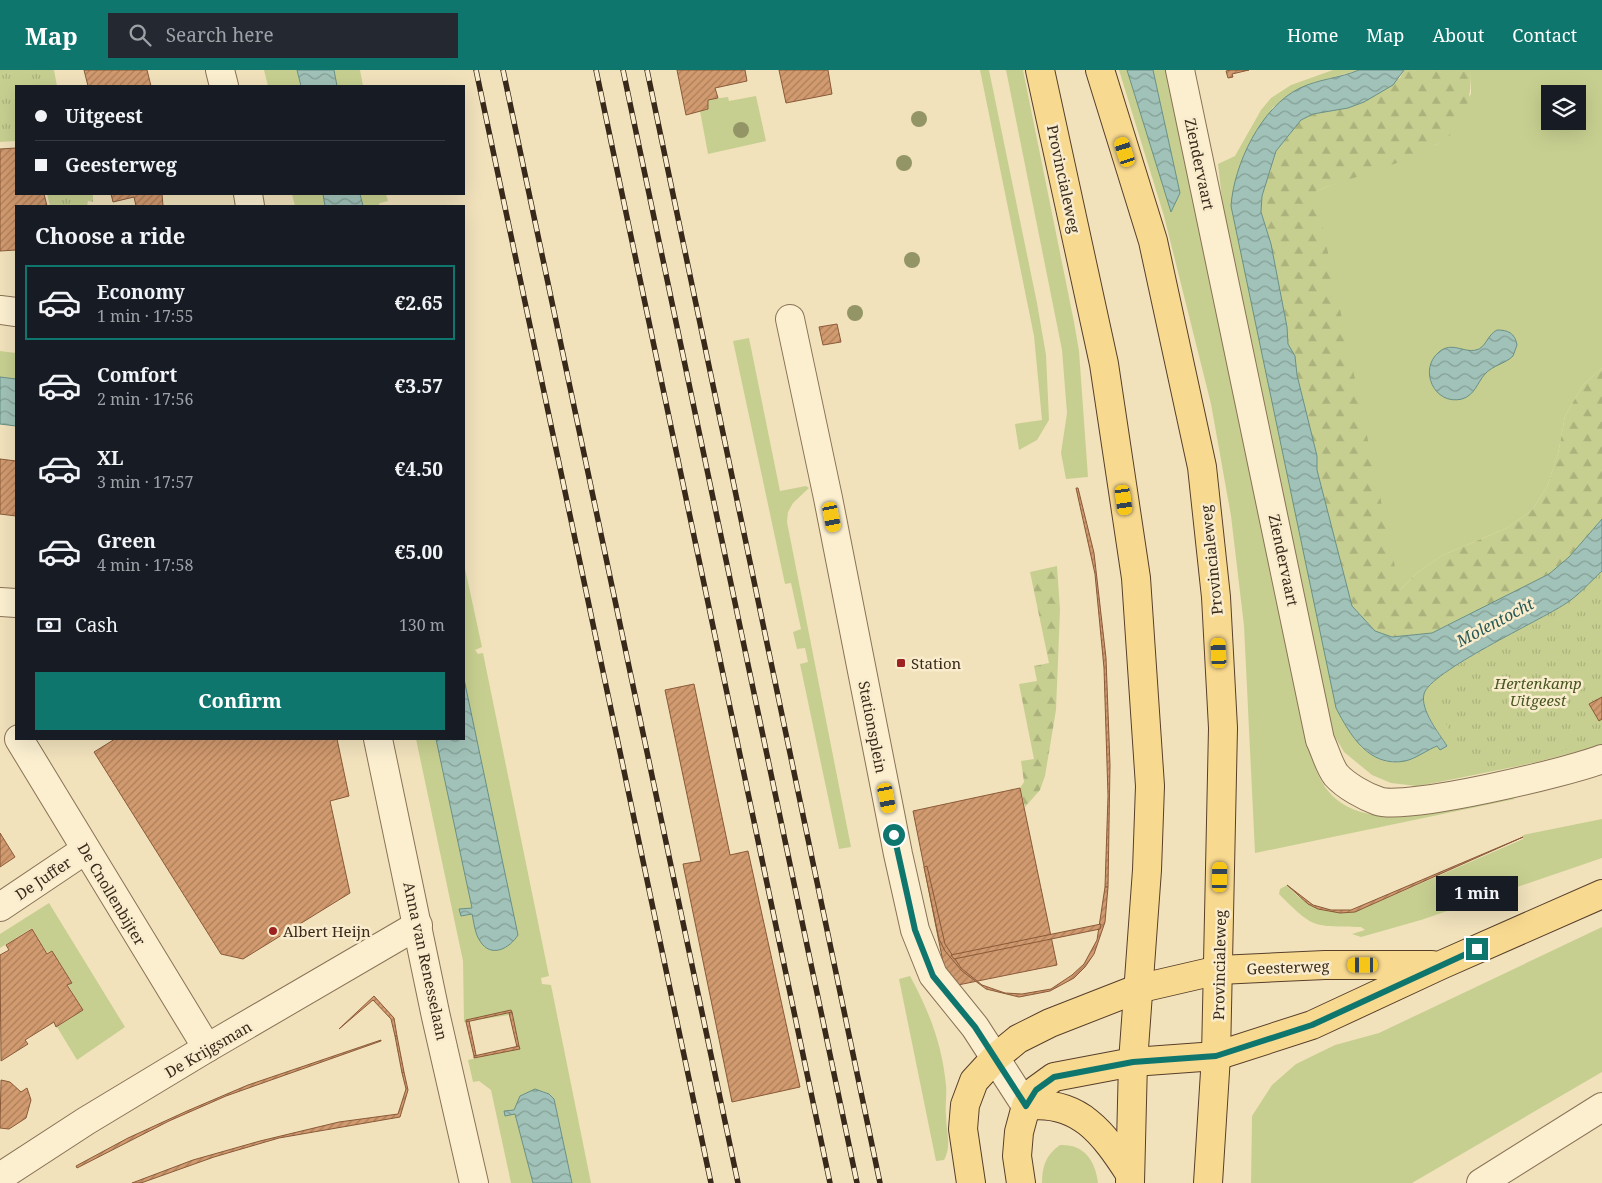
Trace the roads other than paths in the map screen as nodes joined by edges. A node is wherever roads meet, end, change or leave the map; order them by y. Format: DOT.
graph roads {
  1 [pos="220,70"];
  2 [pos="1040,70"];
  3 [pos="1100,70"];
  4 [pos="1180,70"];
  5 [pos="224,85"];
  6 [pos="0,310"];
  7 [pos="15,312"];
  8 [pos="790,319"];
  9 [pos="0,602"];
  10 [pos="15,603"];
  11 [pos="20,740"];
  12 [pos="378,740"];
  13 [pos="1602,759"];
  14 [pos="85,850"];
  15 [pos="1602,894"];
  16 [pos="0,907"];
  17 [pos="418,925"];
  18 [pos="1441,965"];
  19 [pos="1219,970"];
  20 [pos="1137,989"];
  21 [pos="207,1048"];
  22 [pos="1216,1056"];
  23 [pos="996,1057"];
  24 [pos="1133,1062"];
  25 [pos="1026,1106"];
  26 [pos="1602,1107"];
  27 [pos="0,1177"];
  28 [pos="1130,1179"];
  29 [pos="474,1183"];
  30 [pos="971,1183"];
  31 [pos="1020,1183"];
  32 [pos="1208,1183"];
  33 [pos="1481,1183"];
  1 -- 5 [label="street"];
  2 -- 20 [label="main road, Provincialeweg"];
  3 -- 19 [label="main road, Provincialeweg"];
  4 -- 13 [label="street, Ziendervaart"];
  6 -- 7 [label="street"];
  8 -- 23 [label="street, Stationsplein"];
  9 -- 10 [label="street"];
  11 -- 14 [label="street, De Cnollenbijter"];
  12 -- 17 [label="street, Anna van Renesselaan"];
  14 -- 16 [label="street, De Juffer"];
  14 -- 21 [label="street, De Cnollenbijter"];
  15 -- 18 [label="main road, Geesterweg"];
  17 -- 21 [label="street, De Krijgsman"];
  17 -- 29 [label="street, Anna van Renesselaan"];
  18 -- 19 [label="main road, Geesterweg"];
  18 -- 22 [label="main road, Geesterweg"];
  19 -- 20 [label="main road, Geesterweg"];
  19 -- 22 [label="main road, Provincialeweg"];
  20 -- 23 [label="main road, Geesterweg"];
  20 -- 24 [label="main road, Provincialeweg"];
  21 -- 27 [label="street, De Krijgsman"];
  22 -- 24 [label="main road, Geesterweg"];
  22 -- 32 [label="main road, Provincialeweg"];
  23 -- 25 [label="street, Stationsplein"];
  23 -- 30 [label="main road, Geesterweg"];
  24 -- 25 [label="main road, Geesterweg"];
  24 -- 28 [label="main road, Provincialeweg"];
  25 -- 28 [label="main road"];
  25 -- 31 [label="main road"];
  26 -- 33 [label="street"];
}
